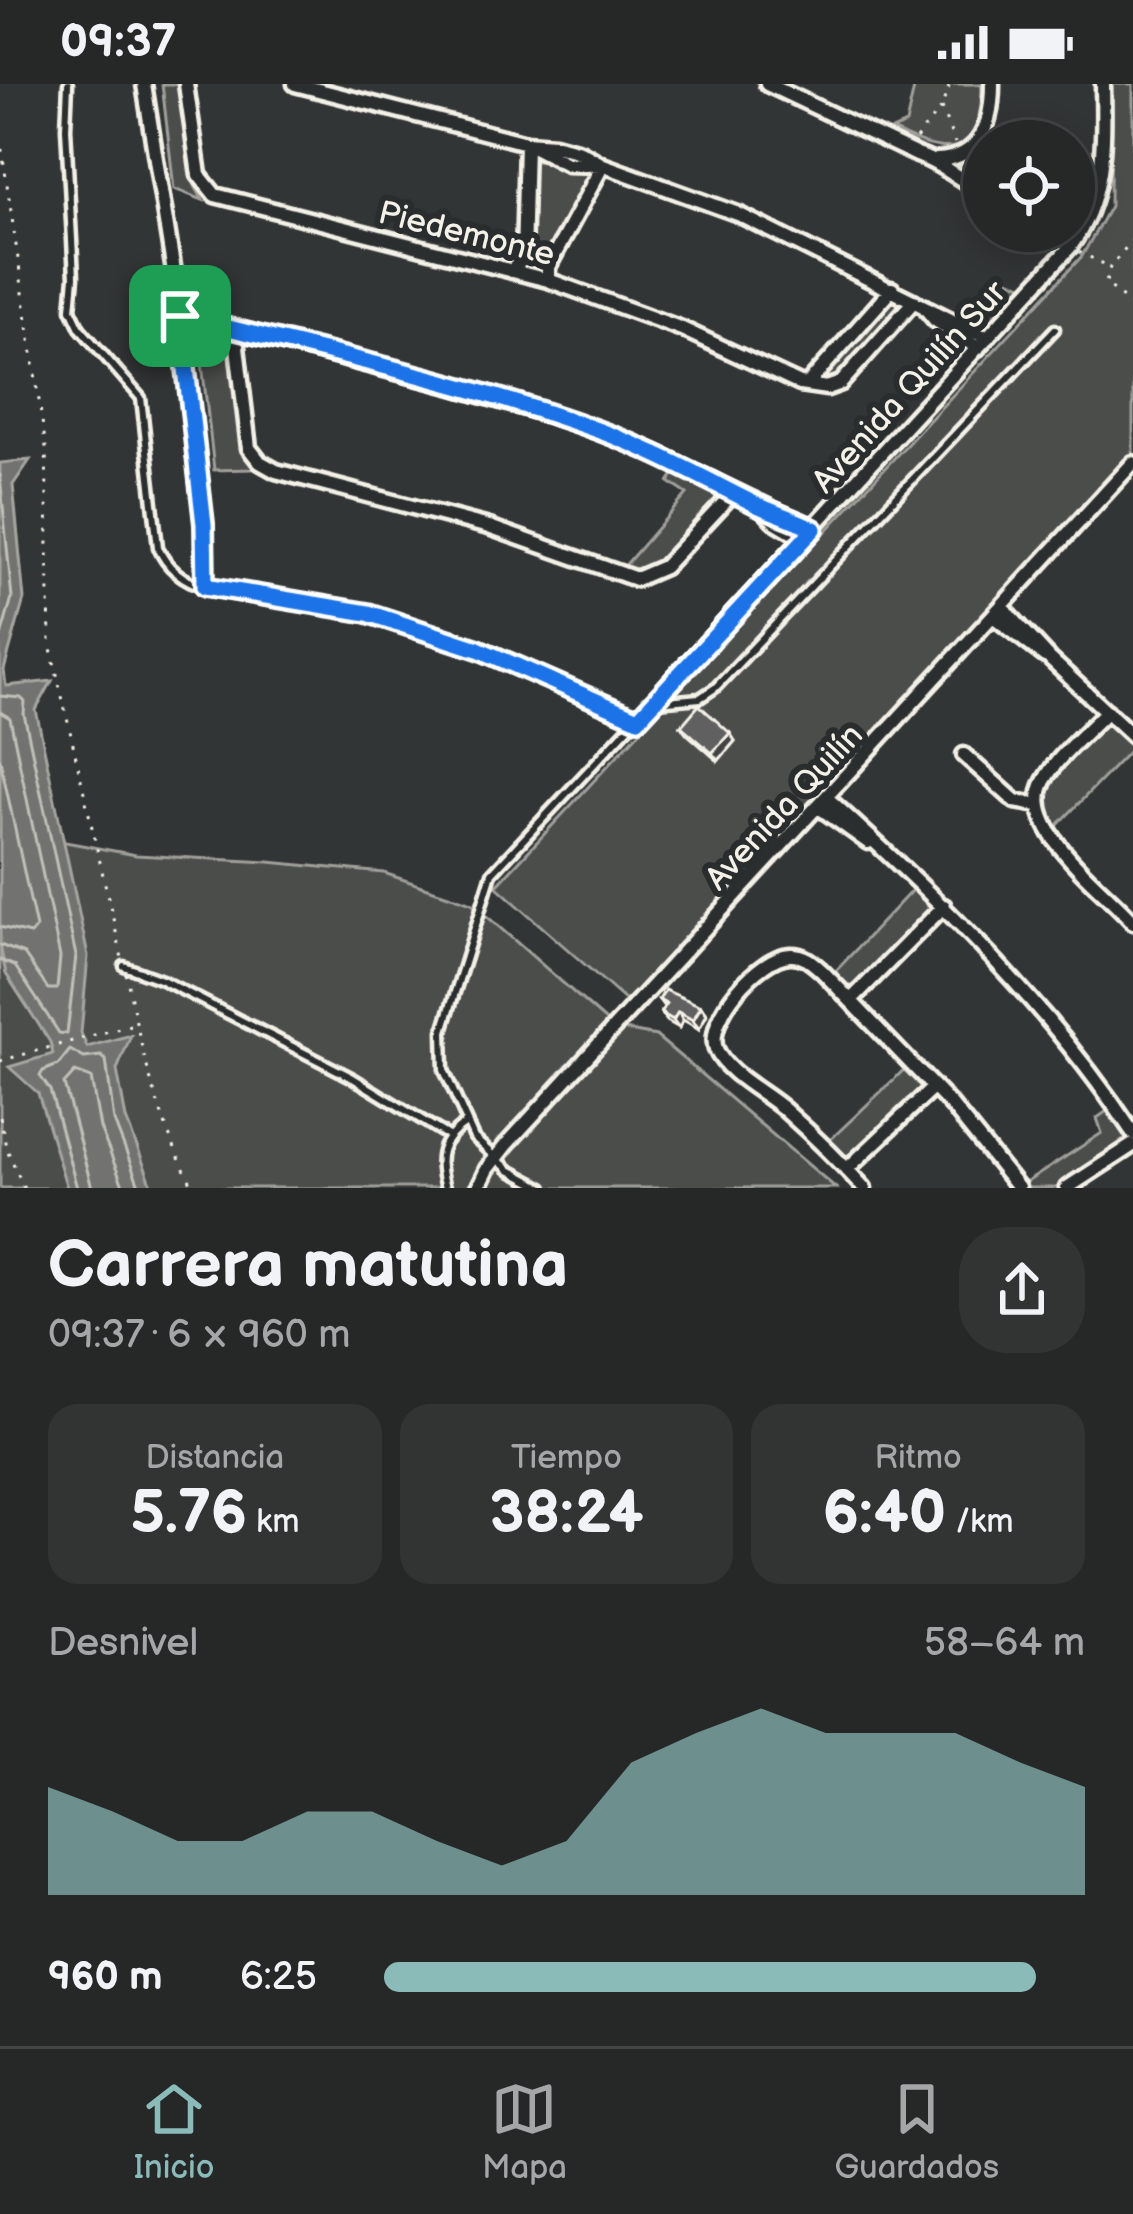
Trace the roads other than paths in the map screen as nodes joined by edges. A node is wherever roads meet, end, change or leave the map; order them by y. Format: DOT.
graph roads {
  1 [pos="68,84"];
  2 [pos="144,84"];
  3 [pos="186,84"];
  4 [pos="295,84"];
  5 [pos="767,84"];
  6 [pos="992,84"];
  7 [pos="1103,84"];
  8 [pos="526,143"];
  9 [pos="961,156"];
  10 [pos="938,160"];
  11 [pos="603,165"];
  12 [pos="963,180"];
  13 [pos="963,181"];
  14 [pos="523,259"];
  15 [pos="511,271"];
  16 [pos="548,273"];
  17 [pos="892,289"];
  18 [pos="919,304"];
  19 [pos="180,316"];
  20 [pos="1054,329"];
  21 [pos="235,330"];
  22 [pos="982,343"];
  23 [pos="807,386"];
  24 [pos="1133,463"];
  25 [pos="734,492"];
  26 [pos="204,524"];
  27 [pos="810,534"];
  28 [pos="998,612"];
  29 [pos="669,684"];
  30 [pos="652,703"];
  31 [pos="1107,710"];
  32 [pos="638,719"];
  33 [pos="1133,736"];
  34 [pos="964,755"];
  35 [pos="823,802"];
  36 [pos="1038,805"];
  37 [pos="944,906"];
  38 [pos="1133,922"];
  39 [pos="124,965"];
  40 [pos="851,1000"];
  41 [pos="934,1087"];
  42 [pos="466,1123"];
  43 [pos="1133,1133"];
  44 [pos="448,1136"];
  45 [pos="1133,1145"];
  46 [pos="494,1158"];
  47 [pos="847,1169"];
  48 [pos="445,1188"];
  49 [pos="478,1188"];
  50 [pos="543,1188"];
  51 [pos="864,1188"];
  52 [pos="1018,1188"];
  53 [pos="1066,1188"];
  1 -- 32 [label="lane"];
  2 -- 19 [label="street"];
  3 -- 15 [label="street, Piedemonte"];
  4 -- 8 [label="street"];
  5 -- 10 [label="street"];
  6 -- 9 [label="street"];
  7 -- 22 [label="street, Avenida Quilín Sur"];
  8 -- 11 [label="street"];
  8 -- 14 [label="street"];
  9 -- 10 [label="street"];
  9 -- 12 [label="street"];
  10 -- 13 [label="street"];
  11 -- 16 [label="street"];
  11 -- 17 [label="street"];
  14 -- 15 [label="street"];
  14 -- 16 [label="street"];
  15 -- 16 [label="street, Piedemonte"];
  16 -- 23 [label="street, Piedemonte"];
  17 -- 18 [label="street"];
  17 -- 23 [label="street"];
  18 -- 22 [label="street"];
  18 -- 23 [label="street"];
  19 -- 21 [label="street"];
  19 -- 26 [label="street"];
  20 -- 30 [label="lane"];
  21 -- 25 [label="street"];
  21 -- 25 [label="street"];
  22 -- 27 [label="street, Avenida Quilín Sur"];
  24 -- 28 [label="street, Avenida Quilín"];
  25 -- 27 [label="street"];
  27 -- 29 [label="street, Avenida Quilín Sur"];
  28 -- 31 [label="street"];
  28 -- 35 [label="street, Avenida Quilín"];
  29 -- 30 [label="lane"];
  30 -- 32 [label="lane"];
  31 -- 33 [label="street"];
  31 -- 36 [label="street"];
  32 -- 42 [label="lane"];
  34 -- 36 [label="street"];
  35 -- 37 [label="street"];
  35 -- 46 [label="street, Avenida Quilín"];
  36 -- 38 [label="street"];
  37 -- 40 [label="street"];
  37 -- 43 [label="street"];
  39 -- 44 [label="lane"];
  40 -- 41 [label="street"];
  40 -- 47 [label="street"];
  41 -- 47 [label="street"];
  41 -- 52 [label="street"];
  42 -- 44 [label="lane"];
  42 -- 46 [label="lane"];
  44 -- 48 [label="lane"];
  45 -- 53 [label="street"];
  46 -- 49 [label="street, Avenida Quilín"];
  46 -- 50 [label="lane"];
  47 -- 51 [label="street"];
}
